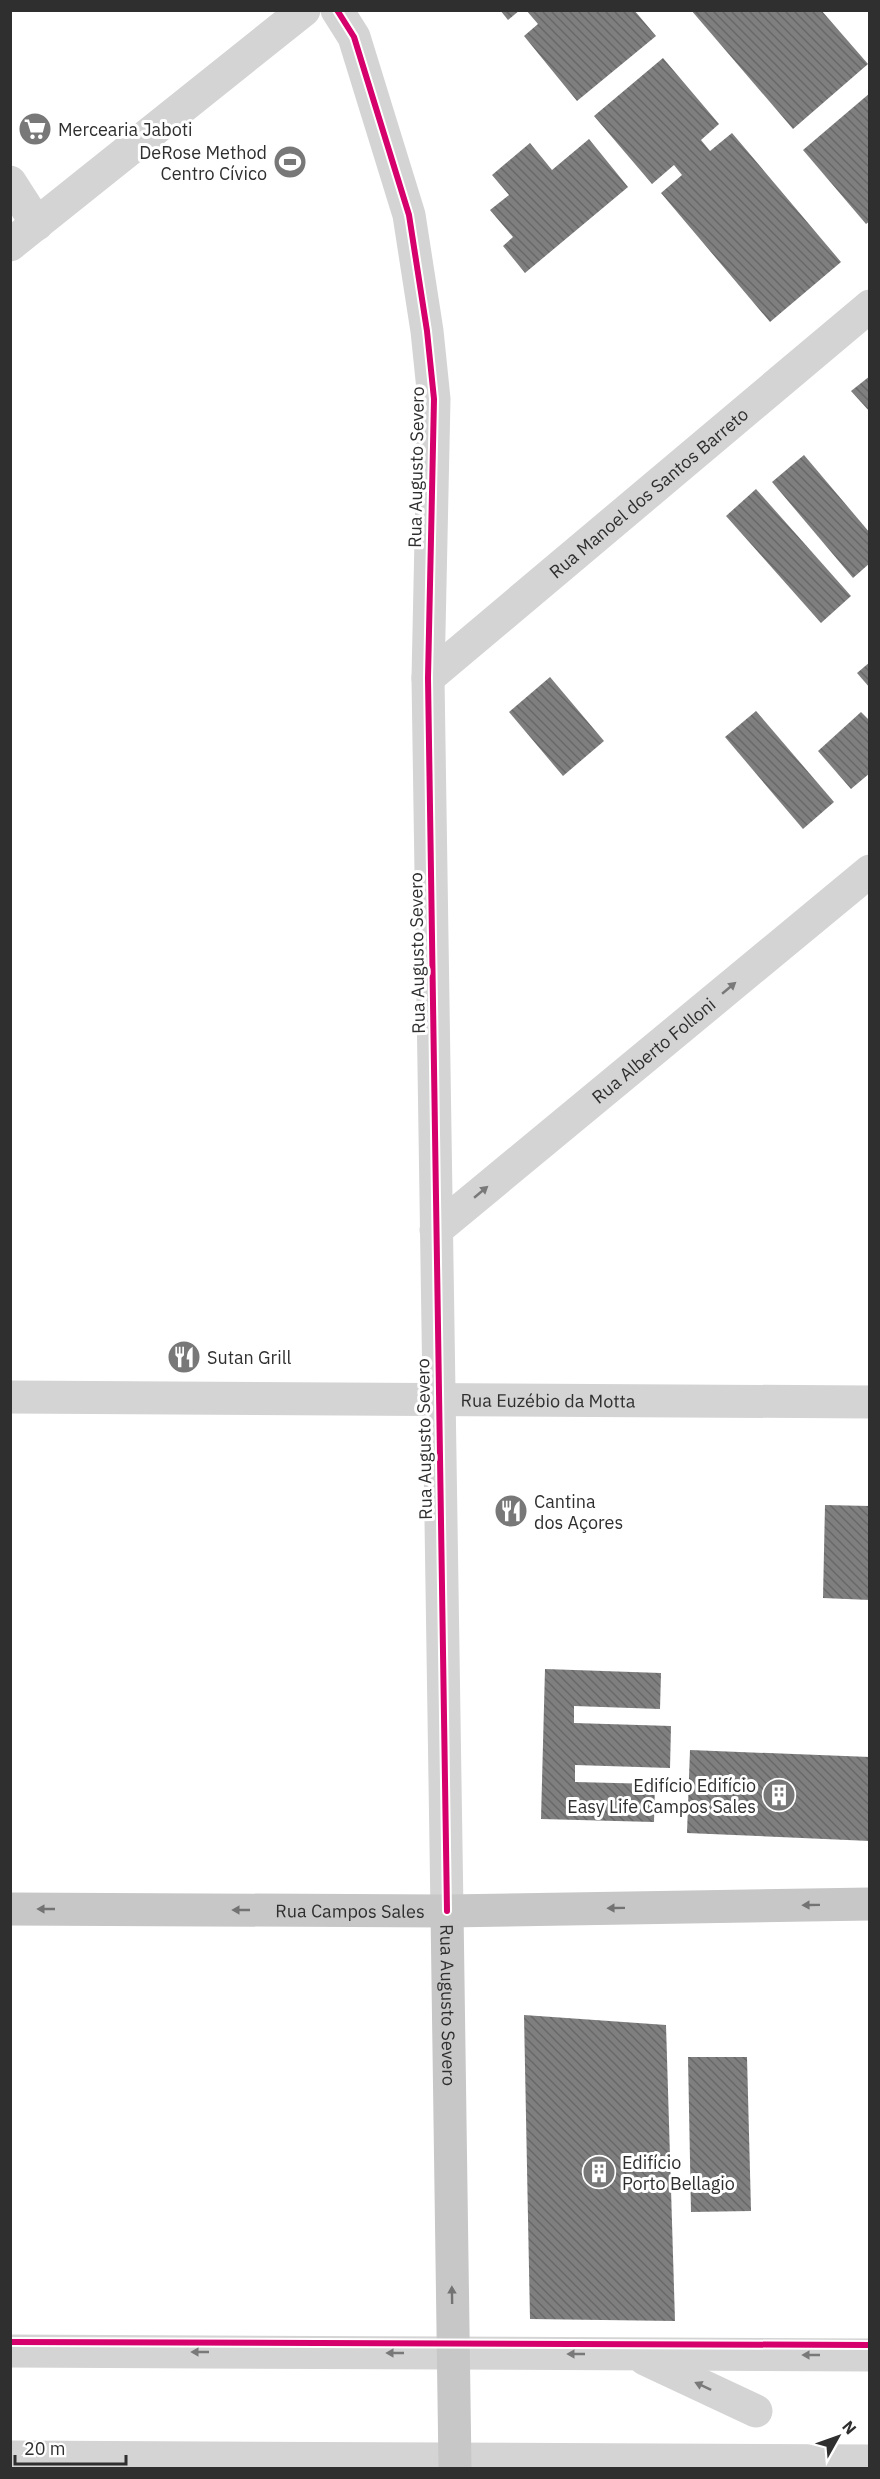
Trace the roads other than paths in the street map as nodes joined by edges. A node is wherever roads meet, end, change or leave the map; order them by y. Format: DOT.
graph roads {
  1 [pos="304,10"];
  2 [pos="337,10"];
  3 [pos="10,182"];
  4 [pos="37,224"];
  5 [pos="10,245"];
  6 [pos="870,306"];
  7 [pos="428,678"];
  8 [pos="870,871"];
  9 [pos="436,1230"];
  10 [pos="10,1397"];
  11 [pos="438,1398"];
  12 [pos="870,1402"];
  13 [pos="870,1904"];
  14 [pos="10,1909"];
  15 [pos="447,1911"];
  16 [pos="10,2351"];
  17 [pos="453,2354"];
  18 [pos="635,2354"];
  19 [pos="870,2355"];
  20 [pos="756,2411"];
  21 [pos="10,2457"];
  22 [pos="870,2461"];
  23 [pos="455,2464"];
  1 -- 4 [label="street"];
  2 -- 7 [label="street, Rua Augusto Severo"];
  3 -- 4 [label="street"];
  4 -- 5 [label="street"];
  6 -- 7 [label="street, Rua Manoel dos Santos Barreto"];
  7 -- 9 [label="street, Rua Augusto Severo"];
  9 -- 8 [label="street, Rua Alberto Folloni, one-way"];
  9 -- 11 [label="street, Rua Augusto Severo"];
  10 -- 11 [label="street, Rua Euzébio da Motta"];
  11 -- 12 [label="street, Rua Euzébio da Motta"];
  11 -- 15 [label="street, Rua Augusto Severo"];
  13 -- 15 [label="main road, Rua Campos Sales, one-way"];
  15 -- 14 [label="main road, Rua Campos Sales, one-way"];
  17 -- 15 [label="main road, Rua Augusto Severo, one-way"];
  17 -- 16 [label="street, one-way"];
  18 -- 17 [label="street, one-way"];
  17 -- 23 [label="main road, Rua Augusto Severo"];
  19 -- 18 [label="street, one-way"];
  20 -- 18 [label="street, one-way"];
  21 -- 23 [label="street"];
  22 -- 23 [label="street"];
}
